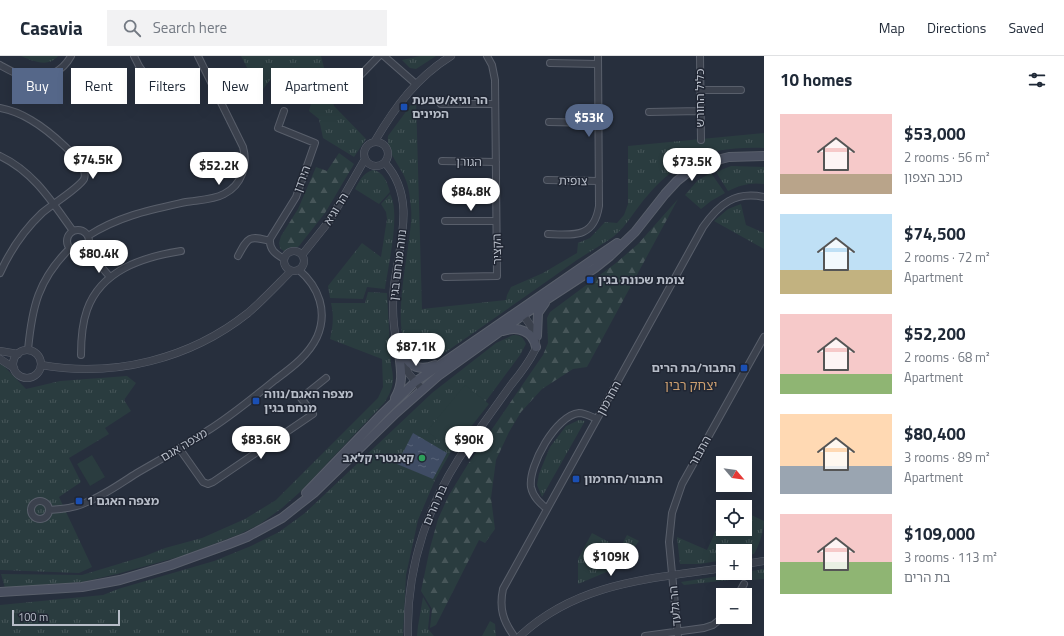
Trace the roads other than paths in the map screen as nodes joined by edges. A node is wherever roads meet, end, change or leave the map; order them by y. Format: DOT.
graph roads {
  1 [pos="71,56"];
  2 [pos="134,56"];
  3 [pos="198,56"];
  4 [pos="379,56"];
  5 [pos="384,56"];
  6 [pos="451,56"];
  7 [pos="487,56"];
  8 [pos="598,56"];
  9 [pos="700,56"];
  10 [pos="550,63"];
  11 [pos="598,64"];
  12 [pos="0,65"];
  13 [pos="140,68"];
  14 [pos="363,72"];
  15 [pos="416,84"];
  16 [pos="700,90"];
  17 [pos="741,90"];
  18 [pos="442,104"];
  19 [pos="495,104"];
  20 [pos="0,108"];
  21 [pos="284,111"];
  22 [pos="700,111"];
  23 [pos="649,112"];
  24 [pos="549,122"];
  25 [pos="598,123"];
  26 [pos="701,140"];
  27 [pos="375,141"];
  28 [pos="0,156"];
  29 [pos="764,156"];
  30 [pos="365,159"];
  31 [pos="442,161"];
  32 [pos="496,162"];
  33 [pos="385,163"];
  34 [pos="547,180"];
  35 [pos="599,181"];
  36 [pos="764,197"];
  37 [pos="53,204"];
  38 [pos="445,221"];
  39 [pos="496,221"];
  40 [pos="73,231"];
  41 [pos="635,232"];
  42 [pos="548,234"];
  43 [pos="88,236"];
  44 [pos="270,241"];
  45 [pos="70,248"];
  46 [pos="86,249"];
  47 [pos="181,251"];
  48 [pos="302,255"];
  49 [pos="238,256"];
  50 [pos="284,259"];
  51 [pos="295,270"];
  52 [pos="0,273"];
  53 [pos="110,277"];
  54 [pos="445,277"];
  55 [pos="547,299"];
  56 [pos="521,313"];
  57 [pos="497,334"];
  58 [pos="536,336"];
  59 [pos="764,337"];
  60 [pos="396,340"];
  61 [pos="536,346"];
  62 [pos="28,350"];
  63 [pos="0,351"];
  64 [pos="399,353"];
  65 [pos="18,354"];
  66 [pos="81,355"];
  67 [pos="0,359"];
  68 [pos="445,360"];
  69 [pos="42,365"];
  70 [pos="14,368"];
  71 [pos="326,378"];
  72 [pos="415,382"];
  73 [pos="422,389"];
  74 [pos="382,414"];
  75 [pos="597,419"];
  76 [pos="179,448"];
  77 [pos="547,509"];
  78 [pos="49,510"];
  79 [pos="257,532"];
  80 [pos="764,561"];
  81 [pos="752,563"];
  82 [pos="716,569"];
  83 [pos="672,575"];
  84 [pos="744,584"];
  85 [pos="742,588"];
  86 [pos="0,592"];
  87 [pos="716,623"];
  88 [pos="678,634"];
  89 [pos="408,636"];
  90 [pos="514,636"];
  91 [pos="520,636"];
  92 [pos="646,636"];
  1 -- 12 [label="street"];
  2 -- 13 [label="street"];
  3 -- 43 [label="street"];
  4 -- 14 [label="street"];
  5 -- 15 [label="street"];
  6 -- 15 [label="street"];
  7 -- 19 [label="street, הקציר"];
  8 -- 11 [label="street"];
  9 -- 16 [label="street, כליל החורש"];
  10 -- 11 [label="street"];
  11 -- 25 [label="street"];
  15 -- 27 [label="street"];
  16 -- 17 [label="street"];
  16 -- 22 [label="street, כליל החורש"];
  18 -- 19 [label="street"];
  19 -- 32 [label="street, הקציר"];
  20 -- 37 [label="street"];
  21 -- 44 [label="street, הירדן"];
  22 -- 23 [label="street"];
  22 -- 26 [label="street, כליל החורש"];
  24 -- 25 [label="street"];
  25 -- 35 [label="street"];
  27 -- 30 [label="street"];
  27 -- 33 [label="street"];
  28 -- 37 [label="street"];
  29 -- 41 [label="main road"];
  30 -- 33 [label="street"];
  30 -- 48 [label="street, הר וגיא"];
  31 -- 32 [label="street, הגורן"];
  32 -- 39 [label="street, הקציר"];
  33 -- 60 [label="street, נווה מנחם בגין"];
  34 -- 35 [label="street, צופית"];
  35 -- 42 [label="street"];
  36 -- 75 [label="street, החרמון"];
  37 -- 40 [label="street"];
  37 -- 52 [label="street"];
  38 -- 39 [label="street"];
  39 -- 54 [label="street, הקציר"];
  40 -- 43 [label="street"];
  40 -- 45 [label="street"];
  41 -- 55 [label="main road"];
  41 -- 56 [label="main road"];
  43 -- 46 [label="street"];
  44 -- 49 [label="street"];
  44 -- 50 [label="street"];
  45 -- 46 [label="street"];
  45 -- 62 [label="street"];
  46 -- 53 [label="street"];
  47 -- 53 [label="street"];
  48 -- 50 [label="street"];
  48 -- 51 [label="street"];
  50 -- 51 [label="street"];
  51 -- 69 [label="street"];
  51 -- 76 [label="street, מצפה אגם"];
  53 -- 66 [label="street"];
  55 -- 56 [label="main road"];
  55 -- 58 [label="main road"];
  56 -- 57 [label="main road"];
  56 -- 58 [label="street"];
  56 -- 68 [label="main road"];
  57 -- 61 [label="main road"];
  57 -- 73 [label="main road"];
  58 -- 61 [label="street, בת הרים"];
  59 -- 83 [label="street, התבור"];
  60 -- 64 [label="street, נווה מנחם בגין"];
  60 -- 68 [label="main road"];
  61 -- 89 [label="street, בת הרים"];
  62 -- 65 [label="street"];
  62 -- 69 [label="street"];
  63 -- 65 [label="street"];
  64 -- 72 [label="street, נווה מנחם בגין"];
  64 -- 74 [label="main road"];
  65 -- 70 [label="street"];
  67 -- 70 [label="street"];
  68 -- 72 [label="main road"];
  69 -- 70 [label="street"];
  71 -- 76 [label="street"];
  72 -- 73 [label="street, נווה מנחם בגין"];
  72 -- 74 [label="main road"];
  73 -- 79 [label="main road"];
  74 -- 79 [label="main road"];
  75 -- 77 [label="street, החרמון"];
  75 -- 77 [label="street"];
  76 -- 78 [label="street, מצפה אגם"];
  77 -- 90 [label="street, החרמון"];
  79 -- 86 [label="main road"];
  80 -- 81 [label="street"];
  82 -- 83 [label="street"];
  83 -- 88 [label="street, הר גלעד"];
  83 -- 91 [label="street"];
  84 -- 85 [label="street"];
  87 -- 88 [label="street"];
  88 -- 92 [label="street"];
}
